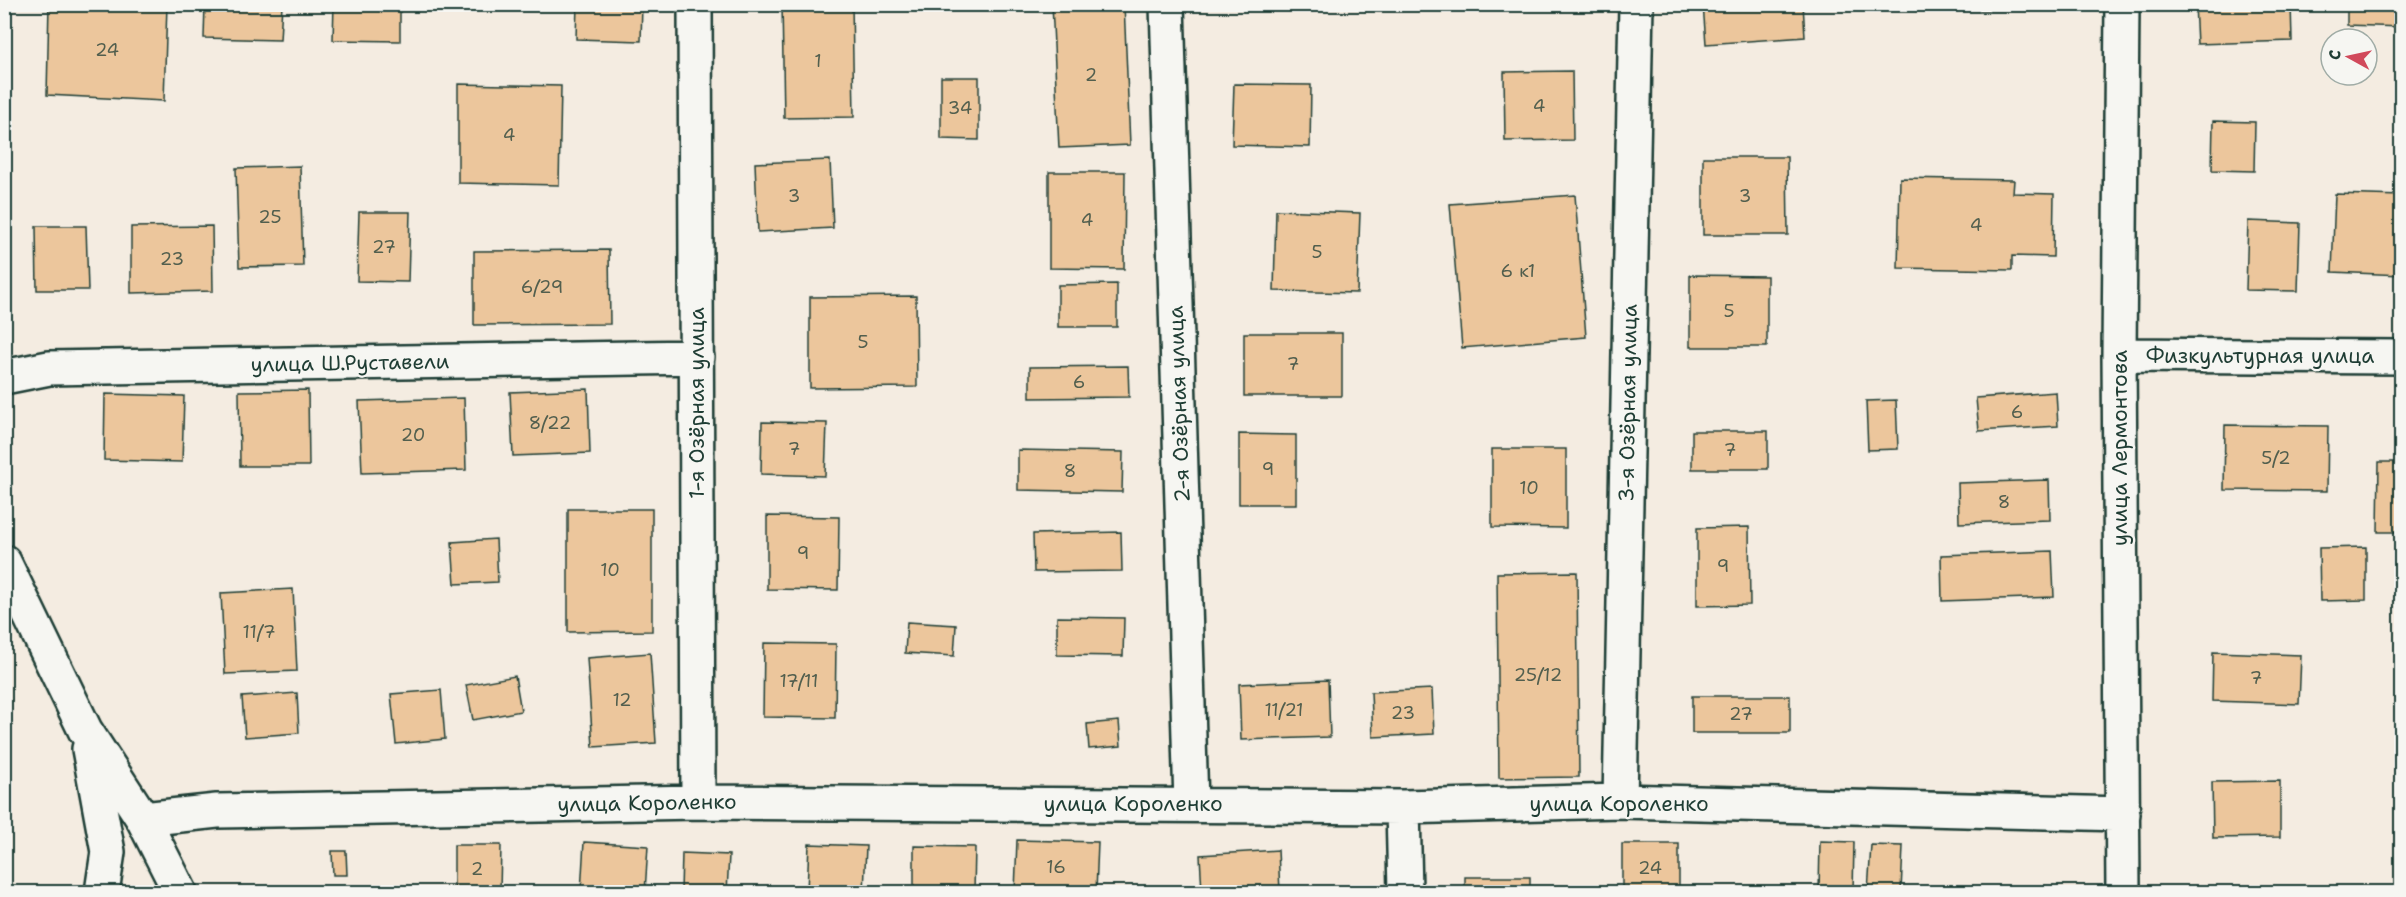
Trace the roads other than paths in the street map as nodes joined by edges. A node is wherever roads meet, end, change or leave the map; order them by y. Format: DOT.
graph roads {
  1 [pos="695,4"];
  2 [pos="1167,4"];
  3 [pos="1636,4"];
  4 [pos="2122,4"];
  5 [pos="2119,355"];
  6 [pos="697,357"];
  7 [pos="2402,357"];
  8 [pos="4,377"];
  9 [pos="4,562"];
  10 [pos="85,730"];
  11 [pos="1620,801"];
  12 [pos="698,802"];
  13 [pos="1191,804"];
  14 [pos="1403,807"];
  15 [pos="2123,814"];
  16 [pos="143,819"];
  17 [pos="102,892"];
  18 [pos="180,892"];
  19 [pos="1405,892"];
  20 [pos="2123,892"];
  1 -- 6 [label="street, 1-я Озёрная улица"];
  2 -- 13 [label="street, 2-я Озёрная улица"];
  3 -- 11 [label="street, 3-я Озёрная улица"];
  4 -- 5 [label="street, улица Лермонтова"];
  5 -- 7 [label="street, Физкультурная улица"];
  5 -- 15 [label="street, улица Лермонтова"];
  6 -- 8 [label="street, улица Ш.Руставели"];
  6 -- 12 [label="street, 1-я Озёрная улица"];
  9 -- 10 [label="street"];
  10 -- 16 [label="street"];
  10 -- 17 [label="street"];
  11 -- 14 [label="street, улица Короленко"];
  11 -- 15 [label="street, улица Короленко"];
  12 -- 13 [label="street, улица Короленко"];
  12 -- 16 [label="street, улица Короленко"];
  13 -- 14 [label="street, улица Короленко"];
  14 -- 19 [label="street"];
  15 -- 20 [label="street, улица Лермонтова"];
  16 -- 18 [label="street"];
}
